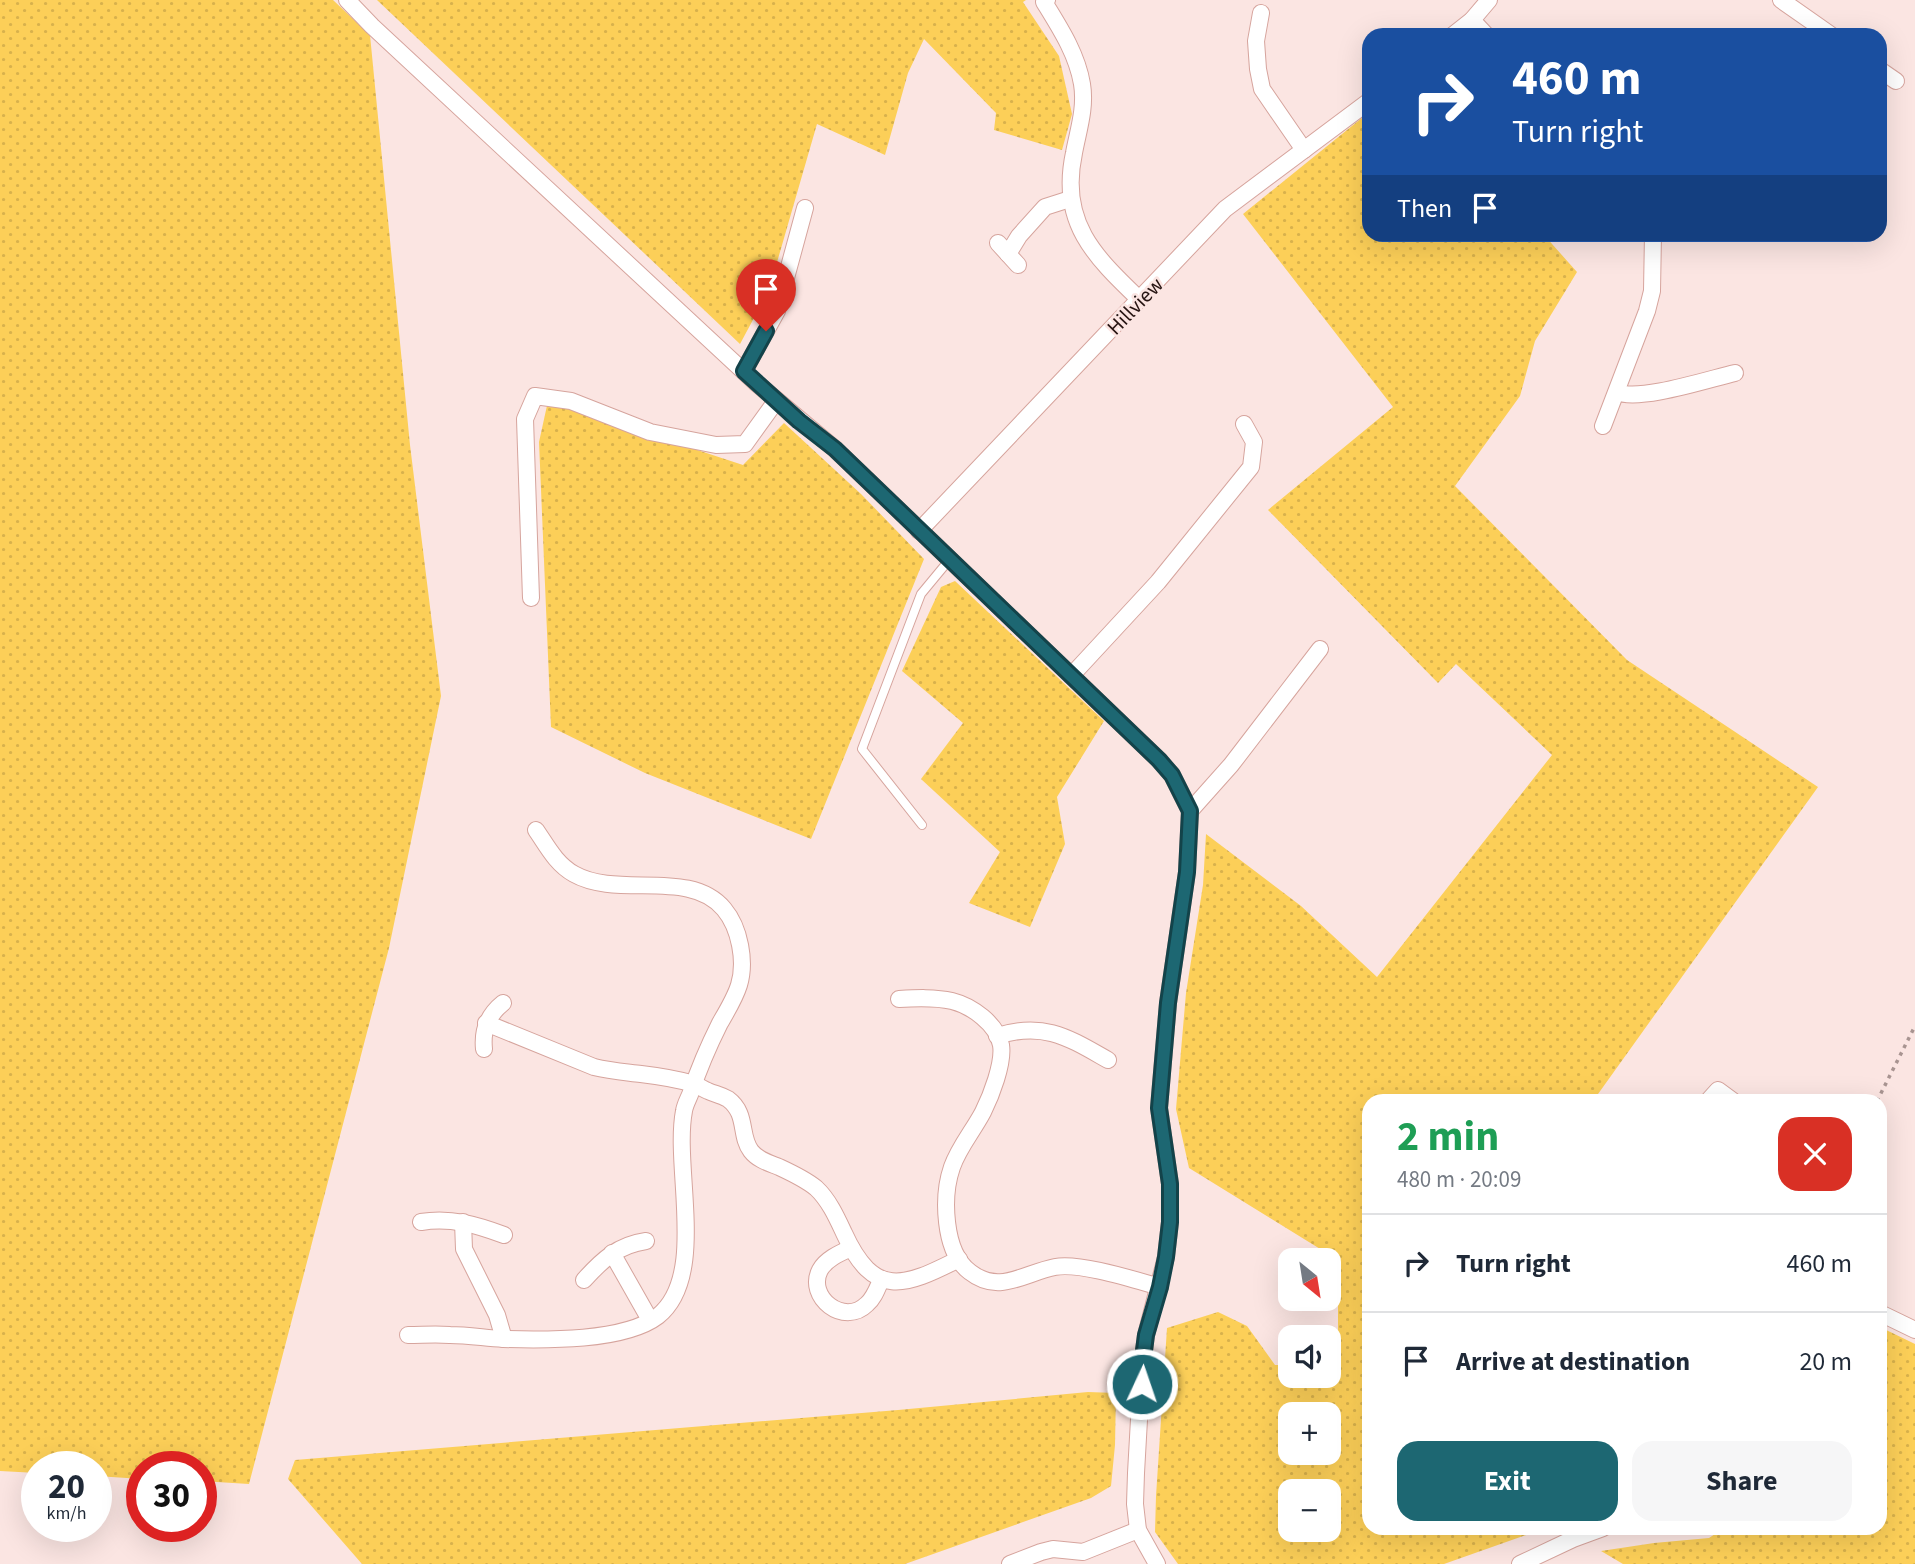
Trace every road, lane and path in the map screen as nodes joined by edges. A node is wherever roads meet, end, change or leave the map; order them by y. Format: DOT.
graph roads {
  1 [pos="347,0"];
  2 [pos="1047,0"];
  3 [pos="1781,0"];
  4 [pos="1479,7"];
  5 [pos="1262,10"];
  6 [pos="1460,28"];
  7 [pos="1484,28"];
  8 [pos="1821,28"];
  9 [pos="1887,74"];
  10 [pos="1896,81"];
  11 [pos="1362,106"];
  12 [pos="1304,150"];
  13 [pos="1070,199"];
  14 [pos="805,208"];
  15 [pos="1653,242"];
  16 [pos="1008,254"];
  17 [pos="1140,300"];
  18 [pos="744,371"];
  19 [pos="1735,373"];
  20 [pos="1618,392"];
  21 [pos="776,401"];
  22 [pos="1244,424"];
  23 [pos="1603,426"];
  24 [pos="919,531"];
  25 [pos="950,559"];
  26 [pos="531,598"];
  27 [pos="1320,649"];
  28 [pos="1071,676"];
  29 [pos="1190,811"];
  30 [pos="922,825"];
  31 [pos="536,830"];
  32 [pos="899,999"];
  33 [pos="503,1003"];
  34 [pos="486,1023"];
  35 [pos="1915,1026"];
  36 [pos="997,1036"];
  37 [pos="484,1049"];
  38 [pos="1108,1060"];
  39 [pos="693,1084"];
  40 [pos="1881,1094"];
  41 [pos="421,1222"];
  42 [pos="463,1222"];
  43 [pos="505,1235"];
  44 [pos="646,1241"];
  45 [pos="851,1248"];
  46 [pos="612,1253"];
  47 [pos="959,1259"];
  48 [pos="584,1280"];
  49 [pos="881,1280"];
  50 [pos="1160,1287"];
  51 [pos="1887,1316"];
  52 [pos="650,1320"];
  53 [pos="1915,1330"];
  54 [pos="408,1335"];
  55 [pos="504,1339"];
  56 [pos="1138,1530"];
  57 [pos="1584,1535"];
  58 [pos="1010,1564"];
  59 [pos="1157,1564"];
  60 [pos="1520,1564"];
  1 -- 18 [label="street"];
  2 -- 13 [label="street"];
  3 -- 8 [label="street"];
  4 -- 6 [label="street"];
  4 -- 7 [label="street"];
  5 -- 12 [label="street"];
  9 -- 10 [label="street"];
  11 -- 12 [label="street, Hillview"];
  12 -- 17 [label="street, Hillview"];
  13 -- 16 [label="street"];
  13 -- 17 [label="street"];
  14 -- 18 [label="street"];
  15 -- 20 [label="street"];
  17 -- 24 [label="street, Hillview"];
  18 -- 21 [label="street"];
  19 -- 20 [label="street"];
  20 -- 23 [label="street"];
  21 -- 24 [label="street"];
  21 -- 26 [label="street"];
  22 -- 28 [label="street"];
  24 -- 25 [label="street"];
  25 -- 28 [label="street"];
  25 -- 30 [label="lane"];
  27 -- 29 [label="street"];
  28 -- 29 [label="street"];
  29 -- 50 [label="street"];
  31 -- 39 [label="street"];
  32 -- 36 [label="street"];
  33 -- 34 [label="street"];
  34 -- 37 [label="street"];
  34 -- 39 [label="street"];
  35 -- 40 [label="path"];
  36 -- 38 [label="street"];
  36 -- 47 [label="street"];
  39 -- 45 [label="street"];
  39 -- 52 [label="street"];
  41 -- 42 [label="street"];
  42 -- 43 [label="street"];
  42 -- 55 [label="street"];
  44 -- 46 [label="street"];
  45 -- 49 [label="street"];
  45 -- 49 [label="street"];
  46 -- 48 [label="street"];
  46 -- 52 [label="street"];
  47 -- 49 [label="street"];
  47 -- 50 [label="street"];
  50 -- 56 [label="street"];
  51 -- 53 [label="street"];
  52 -- 55 [label="street"];
  54 -- 55 [label="street"];
  56 -- 58 [label="street"];
  56 -- 59 [label="street"];
  57 -- 60 [label="street"];
}
